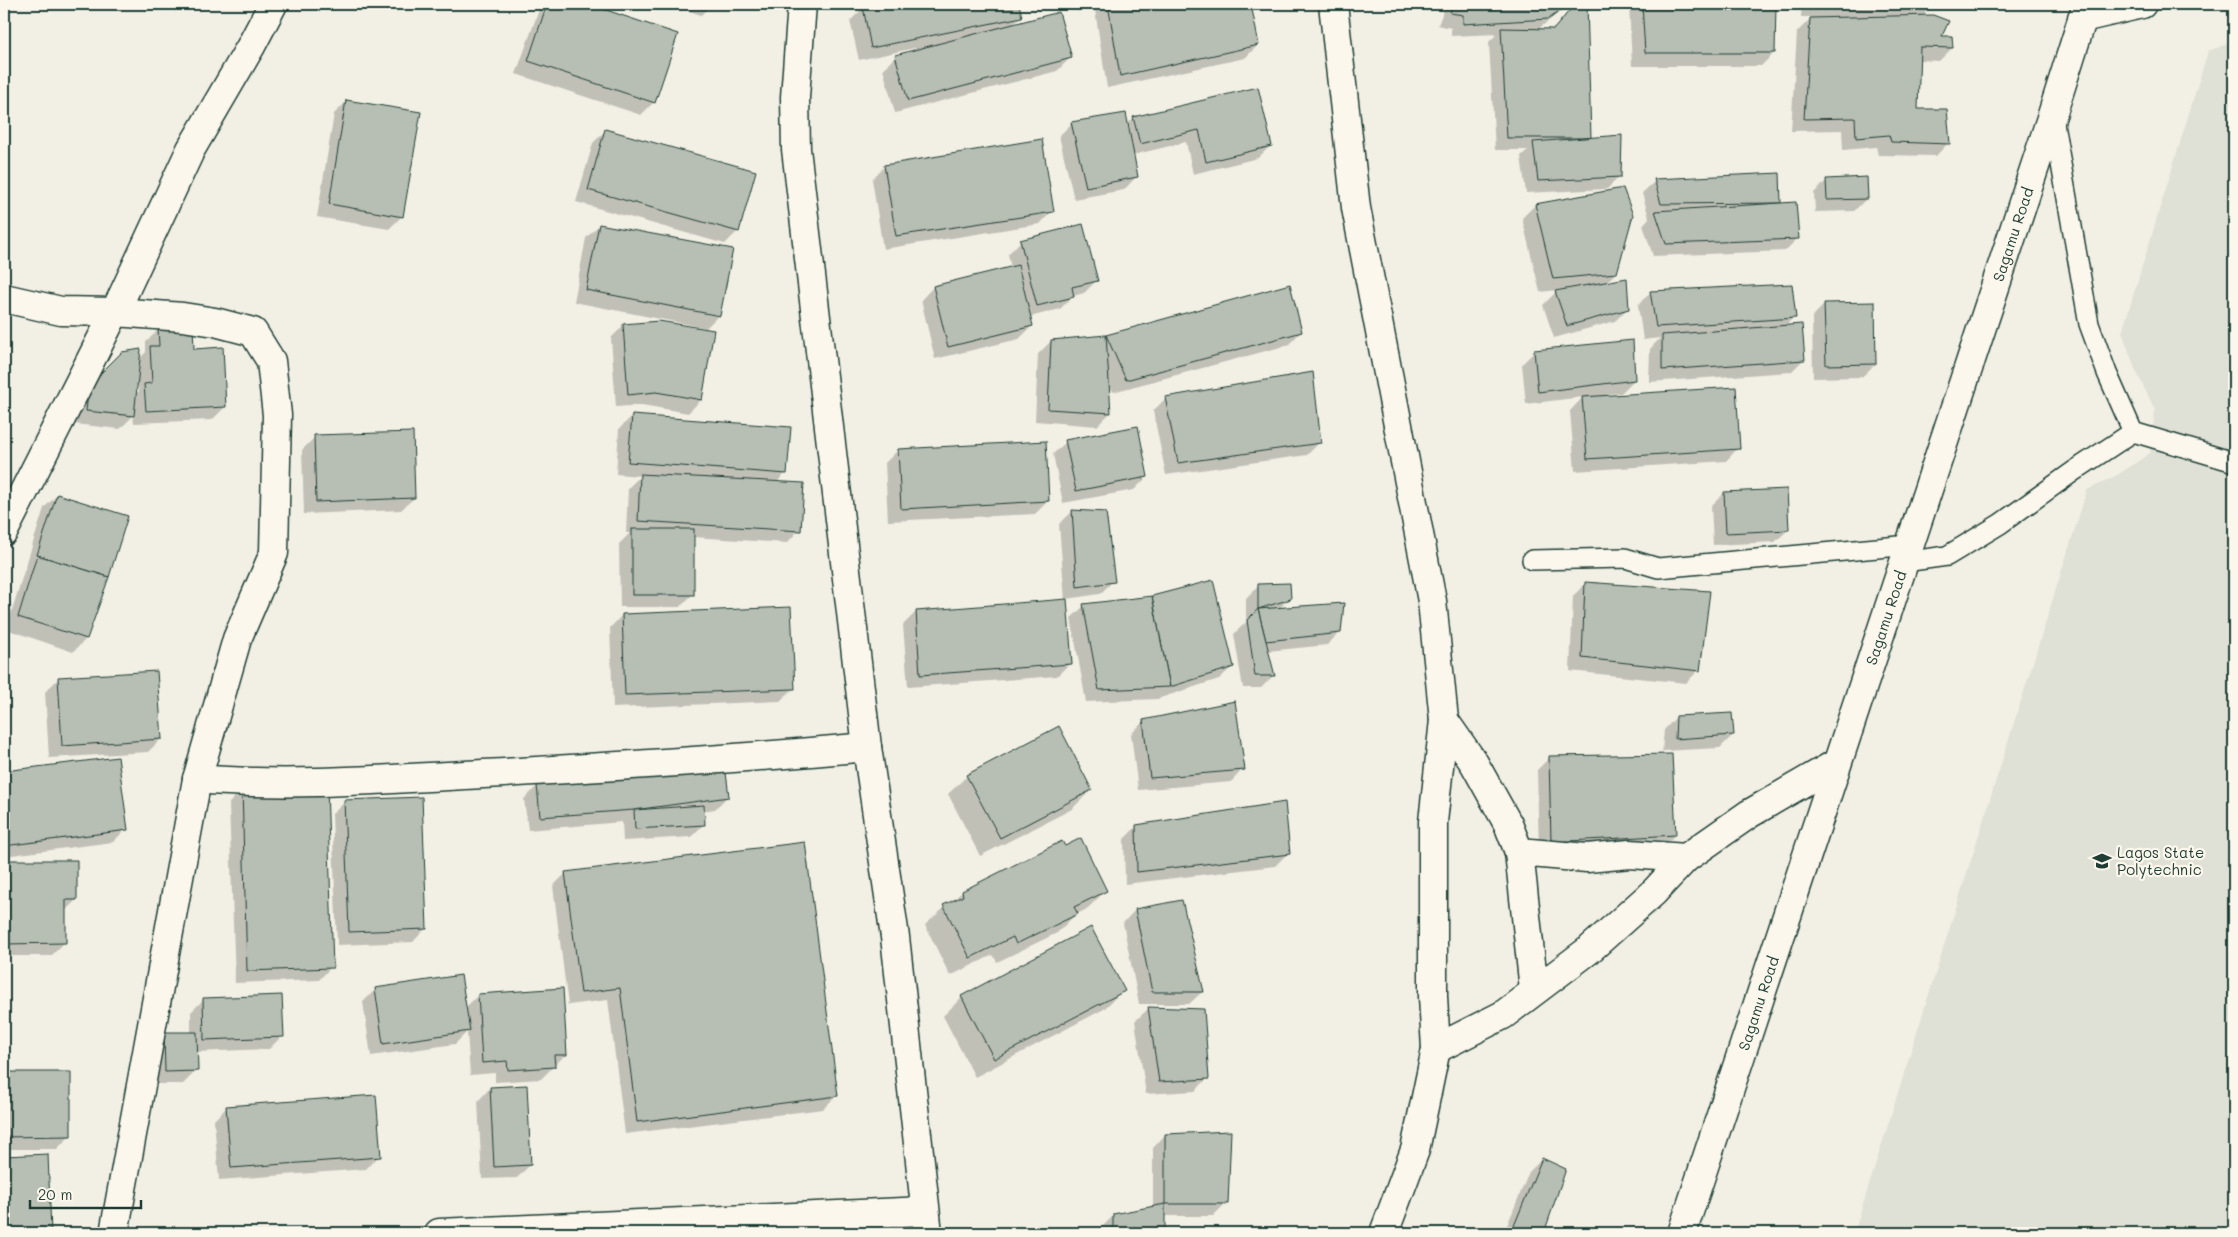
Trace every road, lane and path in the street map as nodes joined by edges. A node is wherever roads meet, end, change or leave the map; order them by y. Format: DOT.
graph roads {
  1 [pos="273,4"];
  2 [pos="802,4"];
  3 [pos="1333,4"];
  4 [pos="2142,4"];
  5 [pos="2085,11"];
  6 [pos="2052,115"];
  7 [pos="4,298"];
  8 [pos="115,312"];
  9 [pos="2133,432"];
  10 [pos="2234,462"];
  11 [pos="4,531"];
  12 [pos="1907,553"];
  13 [pos="1532,560"];
  14 [pos="1444,720"];
  15 [pos="867,748"];
  16 [pos="1837,763"];
  17 [pos="197,779"];
  18 [pos="1519,852"];
  19 [pos="1686,858"];
  20 [pos="1534,990"];
  21 [pos="1436,1049"];
  22 [pos="927,1222"];
  23 [pos="114,1233"];
  24 [pos="439,1233"];
  25 [pos="1384,1233"];
  26 [pos="1682,1233"];
  1 -- 8 [label="main road"];
  2 -- 15 [label="main road"];
  3 -- 14 [label="main road"];
  4 -- 5 [label="main road"];
  5 -- 6 [label="main road, Sagamu Road"];
  6 -- 9 [label="lane"];
  6 -- 12 [label="main road, Sagamu Road"];
  7 -- 8 [label="main road"];
  8 -- 11 [label="main road"];
  8 -- 17 [label="main road"];
  9 -- 10 [label="lane"];
  9 -- 12 [label="lane"];
  12 -- 13 [label="lane"];
  12 -- 16 [label="main road, Sagamu Road"];
  14 -- 18 [label="main road"];
  14 -- 21 [label="main road"];
  15 -- 17 [label="main road"];
  15 -- 22 [label="main road"];
  16 -- 19 [label="main road"];
  16 -- 26 [label="main road, Sagamu Road"];
  17 -- 23 [label="main road"];
  18 -- 19 [label="main road"];
  18 -- 20 [label="main road"];
  19 -- 20 [label="main road"];
  20 -- 21 [label="main road"];
  21 -- 25 [label="main road"];
  22 -- 24 [label="main road"];
}
